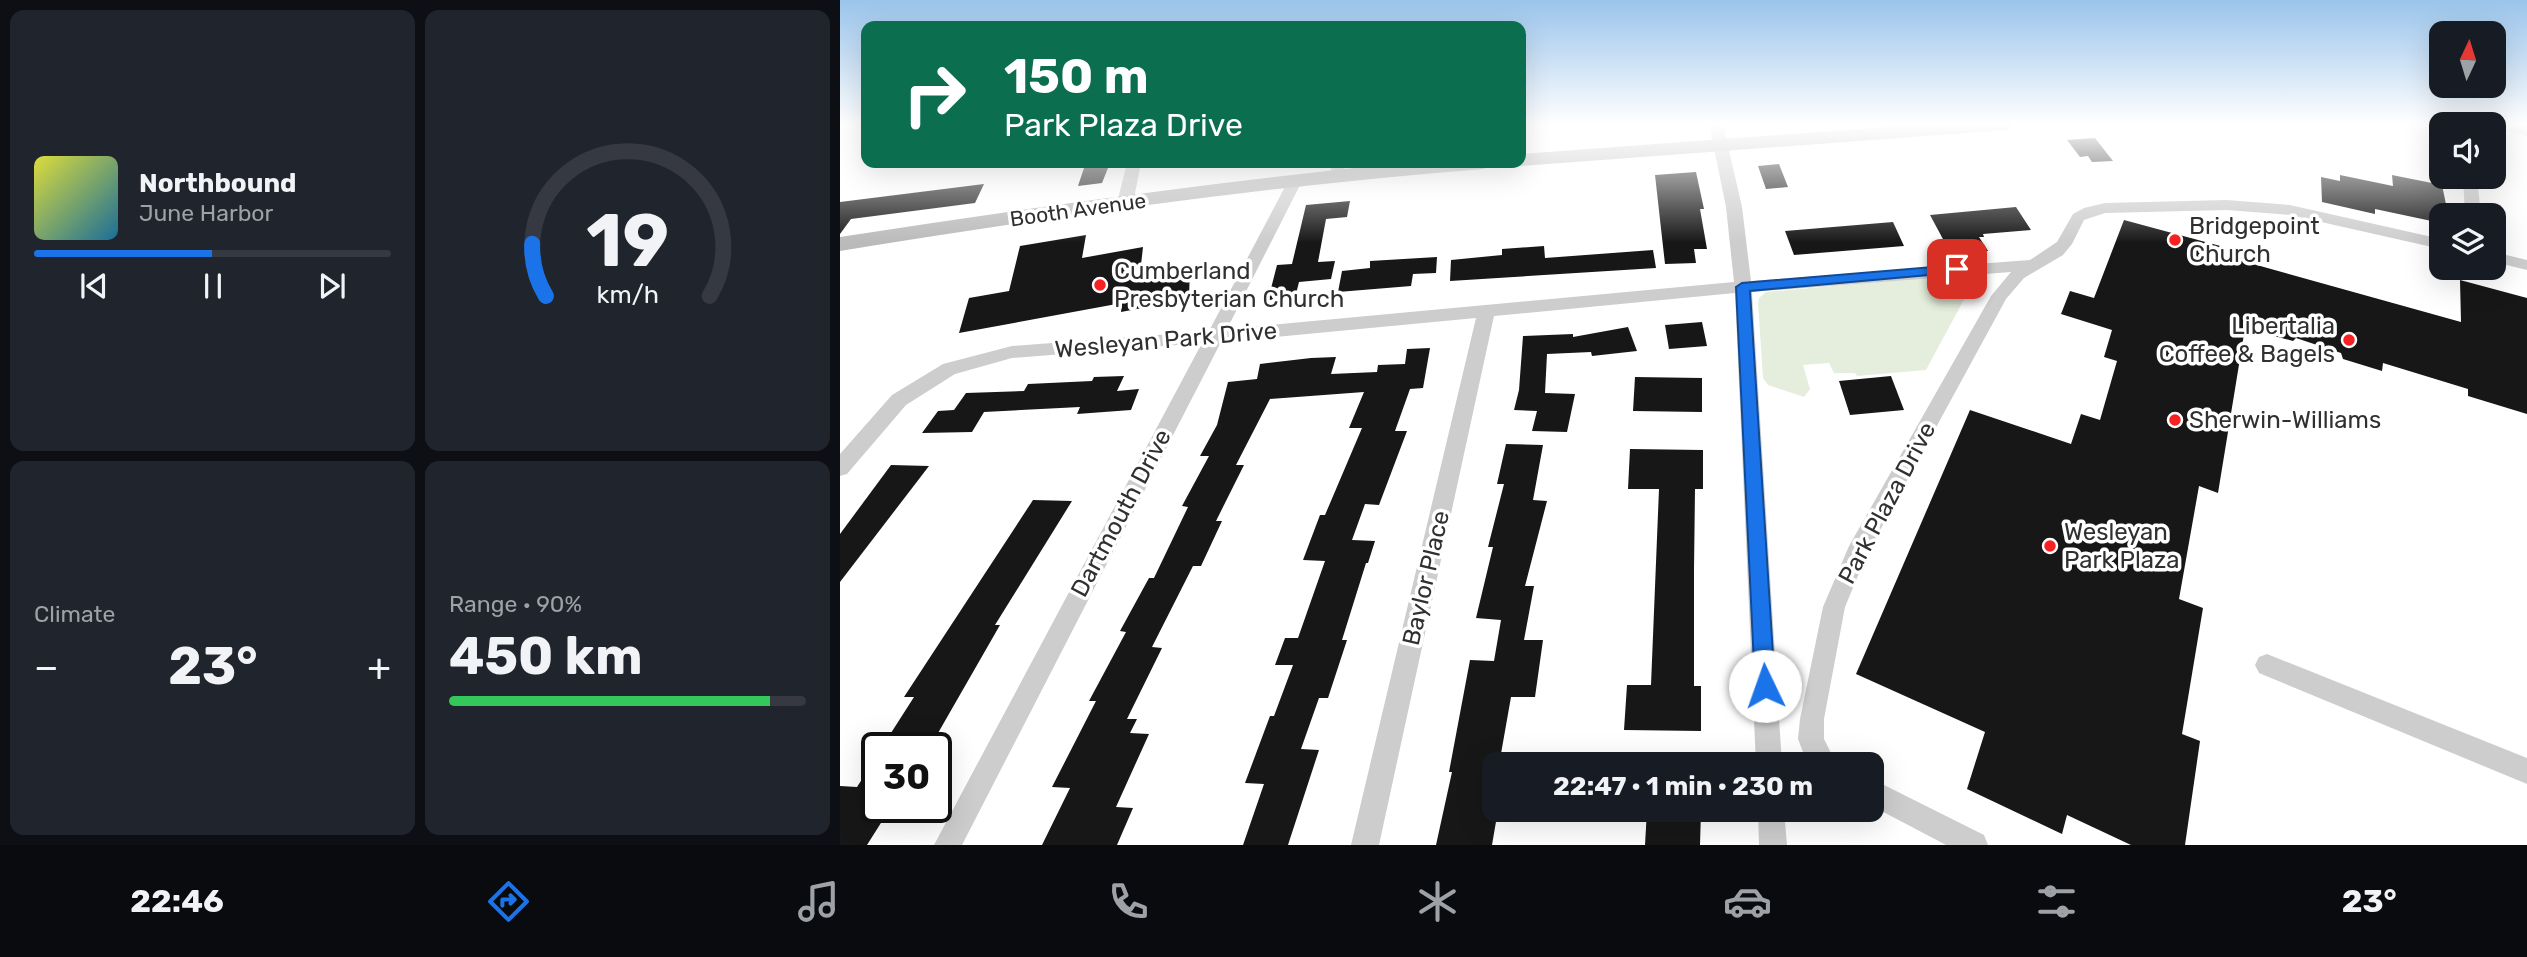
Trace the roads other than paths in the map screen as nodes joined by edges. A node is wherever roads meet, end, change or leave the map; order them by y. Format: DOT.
graph roads {
  1 [pos="1725,163"];
  2 [pos="1133,168"];
  3 [pos="1376,168"];
  4 [pos="1338,170"];
  5 [pos="1295,181"];
  6 [pos="1125,203"];
  7 [pos="2429,241"];
  8 [pos="840,244"];
  9 [pos="2506,260"];
  10 [pos="2031,265"];
  11 [pos="2527,265"];
  12 [pos="1742,287"];
  13 [pos="1486,311"];
  14 [pos="1216,336"];
  15 [pos="840,468"];
  16 [pos="2267,665"];
  17 [pos="1768,752"];
  18 [pos="1815,752"];
  19 [pos="2527,771"];
  20 [pos="1884,798"];
  21 [pos="1772,822"];
  22 [pos="948,845"];
  23 [pos="1365,845"];
  24 [pos="1773,845"];
  25 [pos="1973,845"];
  1 -- 12 [label="street"];
  2 -- 6 [label="street"];
  3 -- 4 [label="street, Booth Avenue"];
  4 -- 5 [label="street, Booth Avenue"];
  5 -- 6 [label="street, Booth Avenue"];
  5 -- 14 [label="street, Dartmouth Drive"];
  6 -- 8 [label="street, Booth Avenue"];
  7 -- 10 [label="street, Park Plaza Drive"];
  9 -- 11 [label="street"];
  10 -- 12 [label="street, Park Plaza Drive"];
  10 -- 18 [label="street, Park Plaza Drive"];
  12 -- 13 [label="street, Wesleyan Park Drive"];
  12 -- 17 [label="street"];
  13 -- 14 [label="street, Wesleyan Park Drive"];
  13 -- 23 [label="street, Baylor Place"];
  14 -- 15 [label="street, Wesleyan Park Drive"];
  14 -- 22 [label="street, Dartmouth Drive"];
  16 -- 19 [label="street"];
  20 -- 25 [label="street"];
  21 -- 24 [label="street"];
}
